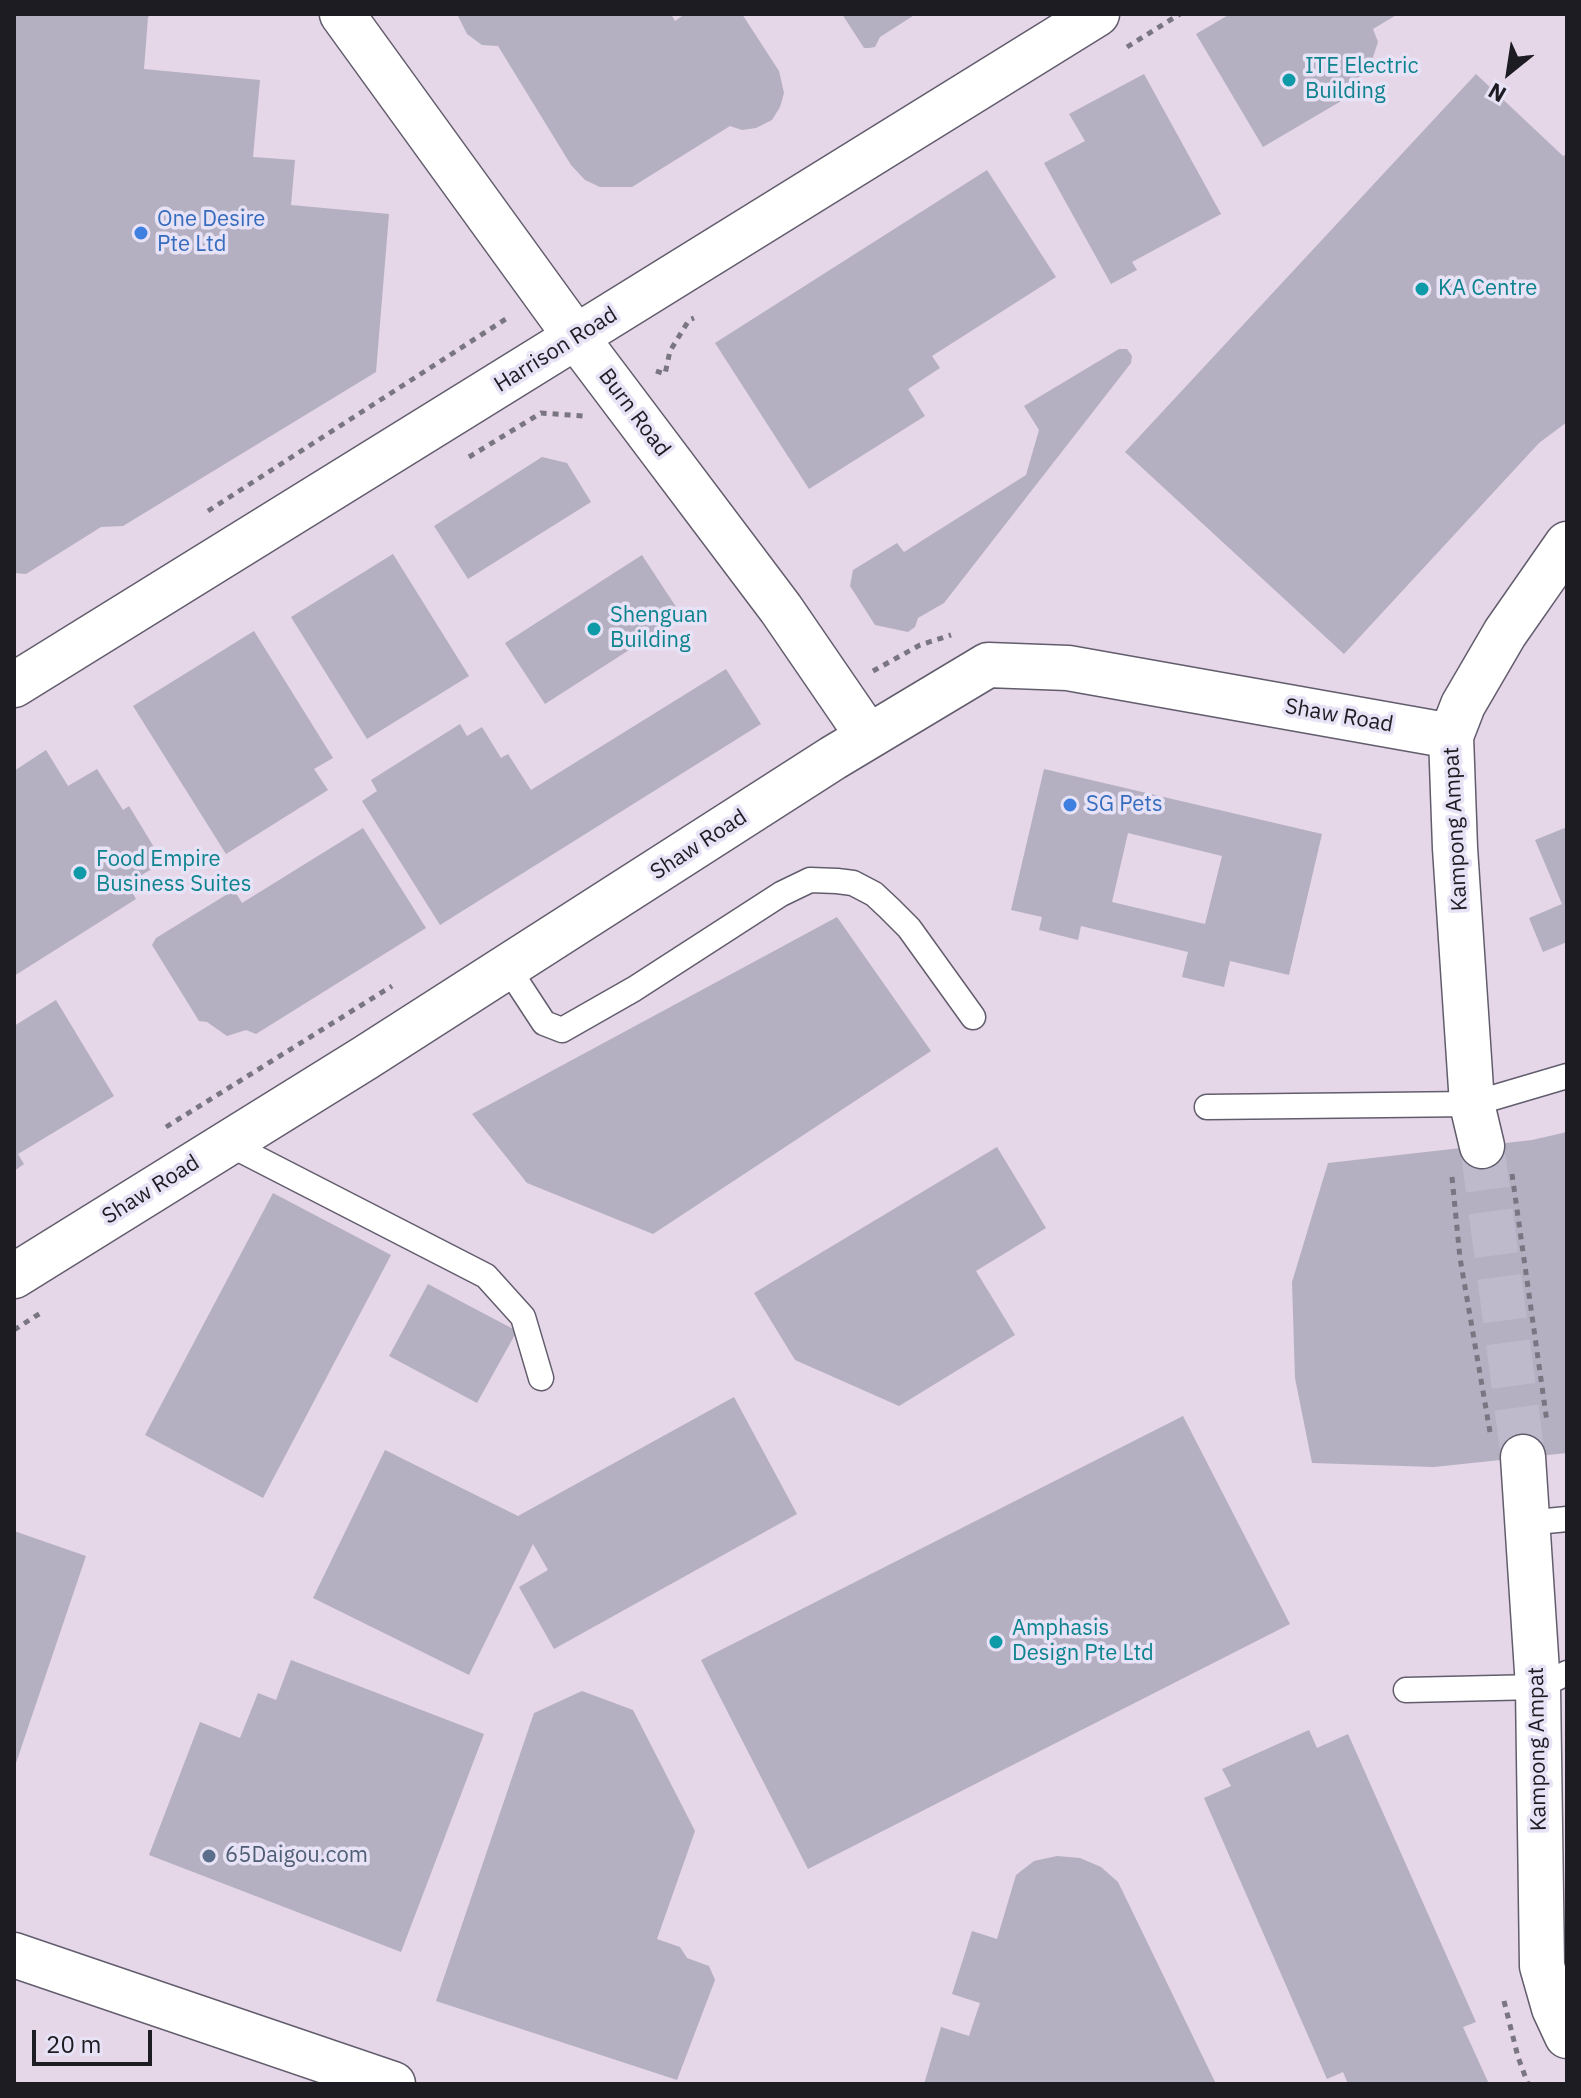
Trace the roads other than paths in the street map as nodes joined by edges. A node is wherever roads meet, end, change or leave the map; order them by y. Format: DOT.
graph roads {
  1 [pos="342,14"];
  2 [pos="1097,14"];
  3 [pos="576,337"];
  4 [pos="1567,544"];
  5 [pos="14,685"];
  6 [pos="868,736"];
  7 [pos="1451,736"];
  8 [pos="508,968"];
  9 [pos="973,1017"];
  10 [pos="1567,1076"];
  11 [pos="1472,1104"];
  12 [pos="1207,1107"];
  13 [pos="227,1143"];
  14 [pos="1482,1163"];
  15 [pos="14,1276"];
  16 [pos="541,1378"];
  17 [pos="1521,1441"];
  18 [pos="1546,1521"];
  19 [pos="1553,1680"];
  20 [pos="1406,1690"];
  21 [pos="14,1955"];
  22 [pos="1567,2036"];
  23 [pos="393,2084"];
  1 -- 3 [label="street, Burn Road"];
  2 -- 3 [label="street, Harrison Road"];
  3 -- 5 [label="street, Harrison Road"];
  3 -- 6 [label="street, Burn Road"];
  4 -- 7 [label="street, Kampong Ampat"];
  6 -- 7 [label="street, Shaw Road"];
  6 -- 8 [label="street, Shaw Road"];
  7 -- 11 [label="street, Kampong Ampat"];
  8 -- 9 [label="lane"];
  8 -- 13 [label="street, Shaw Road"];
  10 -- 11 [label="lane"];
  11 -- 12 [label="lane"];
  11 -- 14 [label="street, Kampong Ampat"];
  13 -- 15 [label="street, Shaw Road"];
  13 -- 16 [label="lane"];
  17 -- 18 [label="street, Kampong Ampat"];
  18 -- 19 [label="street, Kampong Ampat"];
  19 -- 20 [label="lane"];
  19 -- 22 [label="street, Kampong Ampat"];
  21 -- 23 [label="street"];
}
